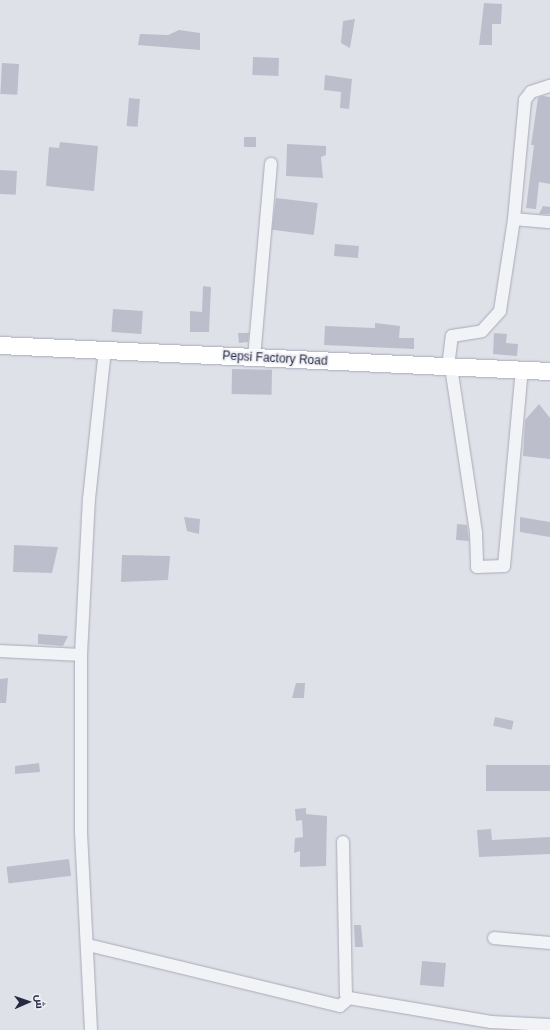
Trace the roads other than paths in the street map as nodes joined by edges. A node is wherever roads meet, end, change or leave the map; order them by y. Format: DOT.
graph roads {
  1 [pos="550,86"];
  2 [pos="271,164"];
  3 [pos="514,219"];
  4 [pos="550,222"];
  5 [pos="0,346"];
  6 [pos="105,350"];
  7 [pos="254,358"];
  8 [pos="450,367"];
  9 [pos="522,370"];
  10 [pos="550,371"];
  11 [pos="0,651"];
  12 [pos="82,655"];
  13 [pos="342,842"];
  14 [pos="494,938"];
  15 [pos="550,943"];
  16 [pos="88,945"];
  17 [pos="349,998"];
  18 [pos="550,1025"];
  19 [pos="91,1030"];
  1 -- 3 [label="street"];
  2 -- 7 [label="street"];
  3 -- 4 [label="street"];
  3 -- 8 [label="street"];
  5 -- 6 [label="main road, Pepsi Factory Road"];
  6 -- 7 [label="main road, Pepsi Factory Road"];
  6 -- 12 [label="street"];
  7 -- 8 [label="main road, Pepsi Factory Road"];
  8 -- 9 [label="main road, Pepsi Factory Road"];
  8 -- 9 [label="street"];
  9 -- 10 [label="main road, Pepsi Factory Road"];
  11 -- 12 [label="street"];
  12 -- 16 [label="street"];
  13 -- 17 [label="street"];
  14 -- 15 [label="street"];
  16 -- 17 [label="street"];
  16 -- 19 [label="street"];
  17 -- 18 [label="street"];
}
